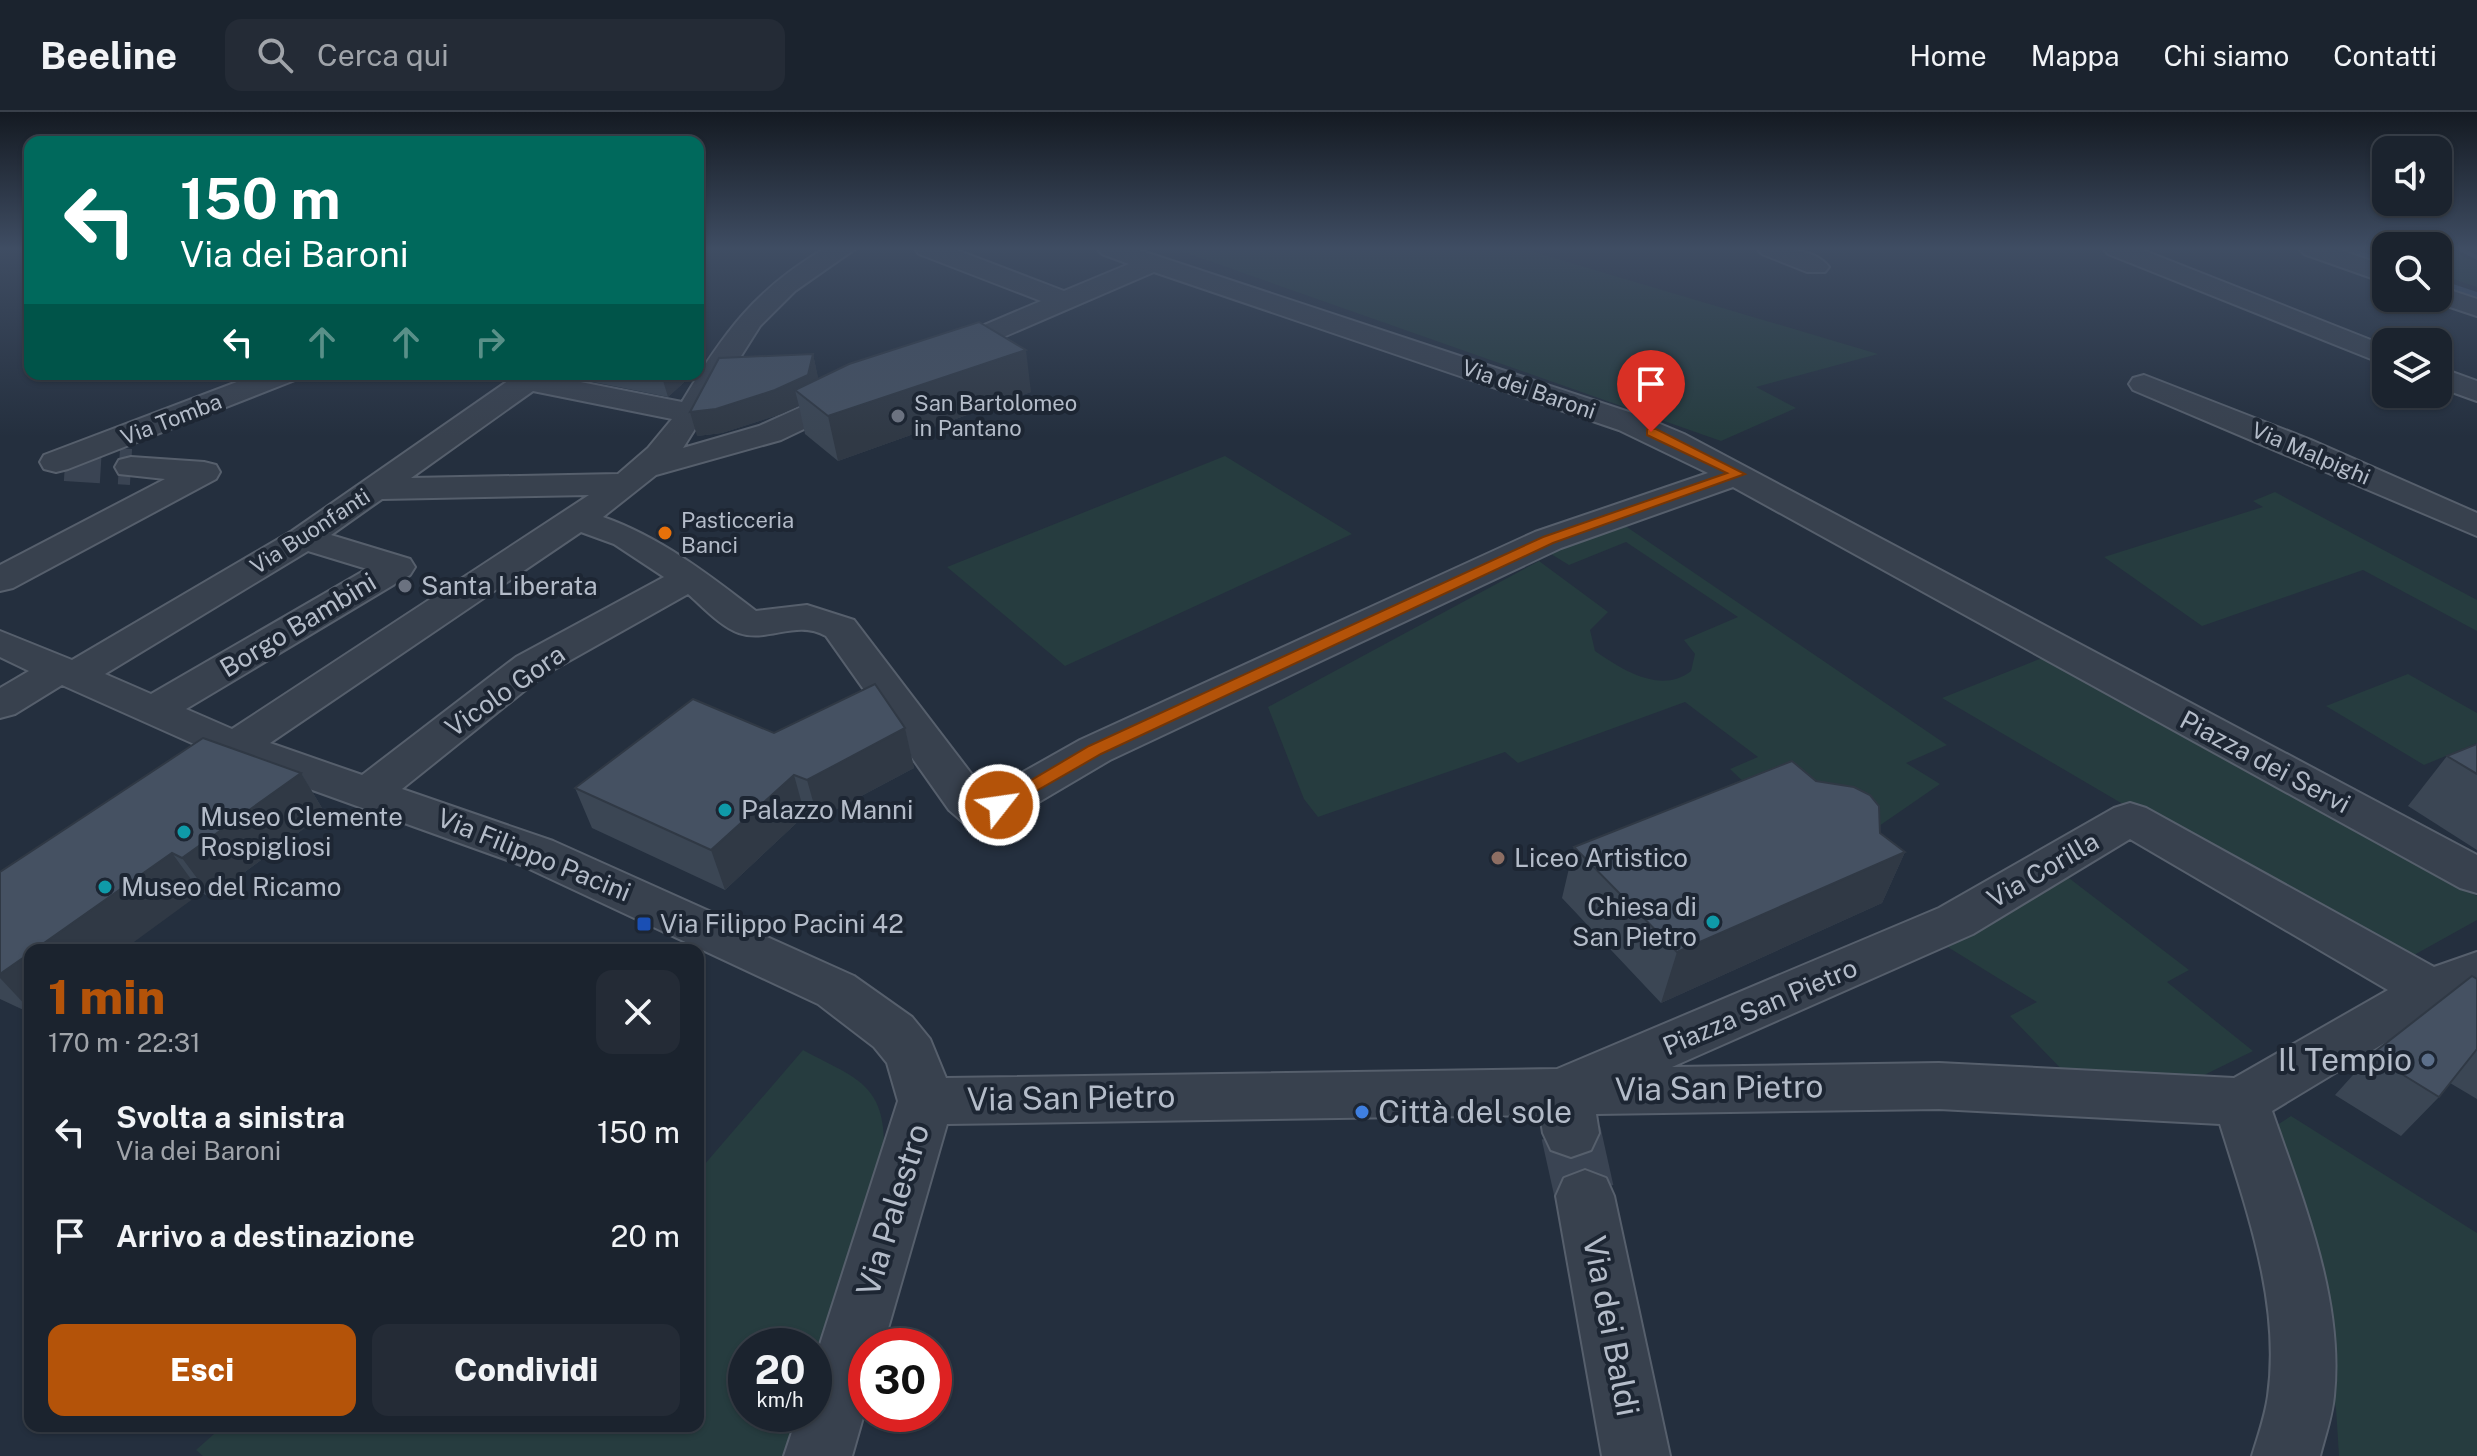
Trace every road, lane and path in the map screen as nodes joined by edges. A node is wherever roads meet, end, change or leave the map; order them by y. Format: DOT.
graph roads {
  1 [pos="757,312"];
  2 [pos="1043,312"];
  3 [pos="1302,312"];
  4 [pos="2275,312"];
  5 [pos="2372,350"];
  6 [pos="270,380"];
  7 [pos="529,380"];
  8 [pos="542,380"];
  9 [pos="2452,382"];
  10 [pos="2144,384"];
  11 [pos="2477,392"];
  12 [pos="692,409"];
  13 [pos="61,463"];
  14 [pos="131,467"];
  15 [pos="1738,474"];
  16 [pos="634,476"];
  17 [pos="375,489"];
  18 [pos="577,519"];
  19 [pos="2477,526"];
  20 [pos="304,538"];
  21 [pos="690,578"];
  22 [pos="0,580"];
  23 [pos="315,616"];
  24 [pos="393,641"];
  25 [pos="0,643"];
  26 [pos="2053,646"];
  27 [pos="66,673"];
  28 [pos="0,705"];
  29 [pos="156,709"];
  30 [pos="234,746"];
  31 [pos="182,782"];
  32 [pos="369,792"];
  33 [pos="2477,876"];
  34 [pos="1956,921"];
  35 [pos="2454,980"];
  36 [pos="926,1101"];
  37 [pos="2241,1102"];
  38 [pos="1567,1112"];
  39 [pos="1585,1196"];
  40 [pos="818,1456"];
  41 [pos="1636,1456"];
  42 [pos="2286,1456"];
  1 -- 12 [label="street"];
  2 -- 16 [label="street"];
  3 -- 15 [label="street, Via dei Baroni"];
  4 -- 5 [label="street"];
  6 -- 13 [label="street, Via Tomba"];
  7 -- 17 [label="street, Via Buonfanti"];
  8 -- 12 [label="street"];
  9 -- 11 [label="street"];
  10 -- 19 [label="street, Via Malpighi"];
  12 -- 16 [label="street"];
  14 -- 22 [label="street"];
  15 -- 21 [label="street"];
  15 -- 26 [label="street, Via dei Baroni"];
  16 -- 17 [label="street"];
  16 -- 18 [label="street"];
  17 -- 20 [label="street, Via Buonfanti"];
  18 -- 21 [label="street"];
  18 -- 24 [label="street"];
  20 -- 23 [label="street, Borgo Bambini"];
  20 -- 27 [label="street, Via Buonfanti"];
  21 -- 32 [label="street, Vicolo Gora"];
  23 -- 24 [label="street"];
  23 -- 29 [label="street, Borgo Bambini"];
  24 -- 30 [label="street"];
  25 -- 27 [label="street, Via Filippo Pacini"];
  26 -- 33 [label="street, Piazza dei Servi"];
  27 -- 28 [label="street, Via Buonfanti"];
  27 -- 29 [label="street, Via Filippo Pacini"];
  29 -- 30 [label="street, Via Filippo Pacini"];
  30 -- 31 [label="street"];
  30 -- 32 [label="street, Via Filippo Pacini"];
  32 -- 36 [label="street, Via Filippo Pacini"];
  34 -- 35 [label="street, Via Corilla"];
  34 -- 38 [label="street, Piazza San Pietro"];
  35 -- 37 [label="street"];
  36 -- 38 [label="street, Via San Pietro"];
  36 -- 40 [label="street, Via Palestro"];
  37 -- 38 [label="street, Via San Pietro"];
  37 -- 42 [label="street"];
  39 -- 41 [label="street, Via dei Baldi"];
}
